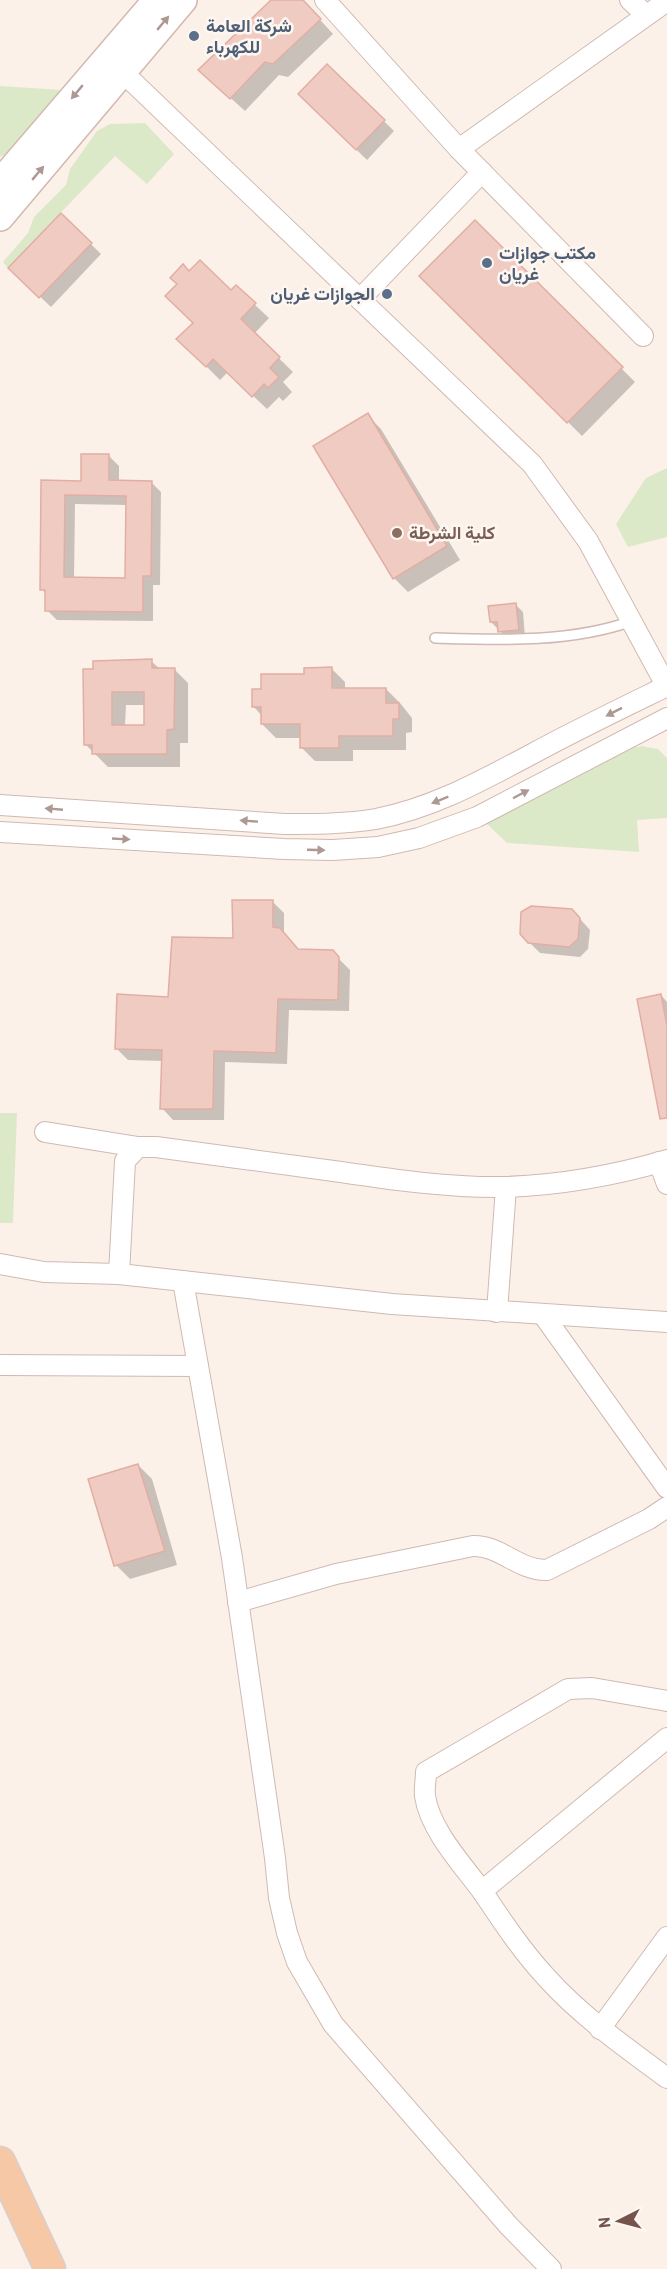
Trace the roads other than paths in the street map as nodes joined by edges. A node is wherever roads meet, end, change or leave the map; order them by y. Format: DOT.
graph roads {
  1 [pos="157,0"];
  2 [pos="183,0"];
  3 [pos="325,0"];
  4 [pos="630,0"];
  5 [pos="667,1"];
  6 [pos="646,15"];
  7 [pos="114,64"];
  8 [pos="459,148"];
  9 [pos="482,172"];
  10 [pos="2,179"];
  11 [pos="2,211"];
  12 [pos="361,298"];
  13 [pos="643,336"];
  14 [pos="632,621"];
  15 [pos="435,638"];
  16 [pos="667,686"];
  17 [pos="667,718"];
  18 [pos="0,804"];
  19 [pos="285,824"];
  20 [pos="0,832"];
  21 [pos="284,849"];
  22 [pos="45,1132"];
  23 [pos="138,1147"];
  24 [pos="663,1161"];
  25 [pos="667,1184"];
  26 [pos="506,1187"];
  27 [pos="0,1264"];
  28 [pos="119,1275"];
  29 [pos="183,1281"];
  30 [pos="497,1312"];
  31 [pos="544,1316"];
  32 [pos="667,1322"];
  33 [pos="0,1365"];
  34 [pos="198,1366"];
  35 [pos="667,1488"];
  36 [pos="667,1507"];
  37 [pos="238,1602"];
  38 [pos="667,1701"];
  39 [pos="665,1743"];
  40 [pos="482,1892"];
  41 [pos="667,1937"];
  42 [pos="600,2029"];
  43 [pos="667,2078"];
  44 [pos="0,2162"];
  45 [pos="50,2269"];
  46 [pos="551,2269"];
  1 -- 7 [label="main road"];
  7 -- 2 [label="main road, one-way"];
  3 -- 8 [label="street"];
  4 -- 6 [label="street"];
  5 -- 6 [label="street"];
  6 -- 8 [label="street"];
  7 -- 10 [label="main road, one-way"];
  11 -- 7 [label="main road, one-way"];
  7 -- 12 [label="street"];
  8 -- 9 [label="street"];
  9 -- 12 [label="street"];
  9 -- 13 [label="street"];
  12 -- 14 [label="street"];
  14 -- 15 [label="lane"];
  14 -- 16 [label="street"];
  16 -- 19 [label="street, one-way"];
  21 -- 17 [label="street, one-way"];
  19 -- 18 [label="street, one-way"];
  19 -- 21 [label="street"];
  20 -- 21 [label="street, one-way"];
  22 -- 23 [label="street"];
  23 -- 26 [label="street"];
  23 -- 28 [label="street"];
  24 -- 25 [label="street"];
  24 -- 26 [label="street"];
  26 -- 30 [label="street"];
  27 -- 28 [label="street"];
  28 -- 29 [label="street"];
  29 -- 30 [label="street"];
  29 -- 34 [label="street"];
  30 -- 31 [label="street"];
  31 -- 32 [label="street"];
  31 -- 35 [label="street"];
  33 -- 34 [label="street"];
  34 -- 37 [label="street"];
  36 -- 37 [label="street"];
  37 -- 46 [label="street"];
  38 -- 40 [label="street"];
  39 -- 40 [label="street"];
  40 -- 42 [label="street"];
  41 -- 42 [label="street"];
  42 -- 43 [label="street"];
  44 -- 45 [label="main road"];
}
